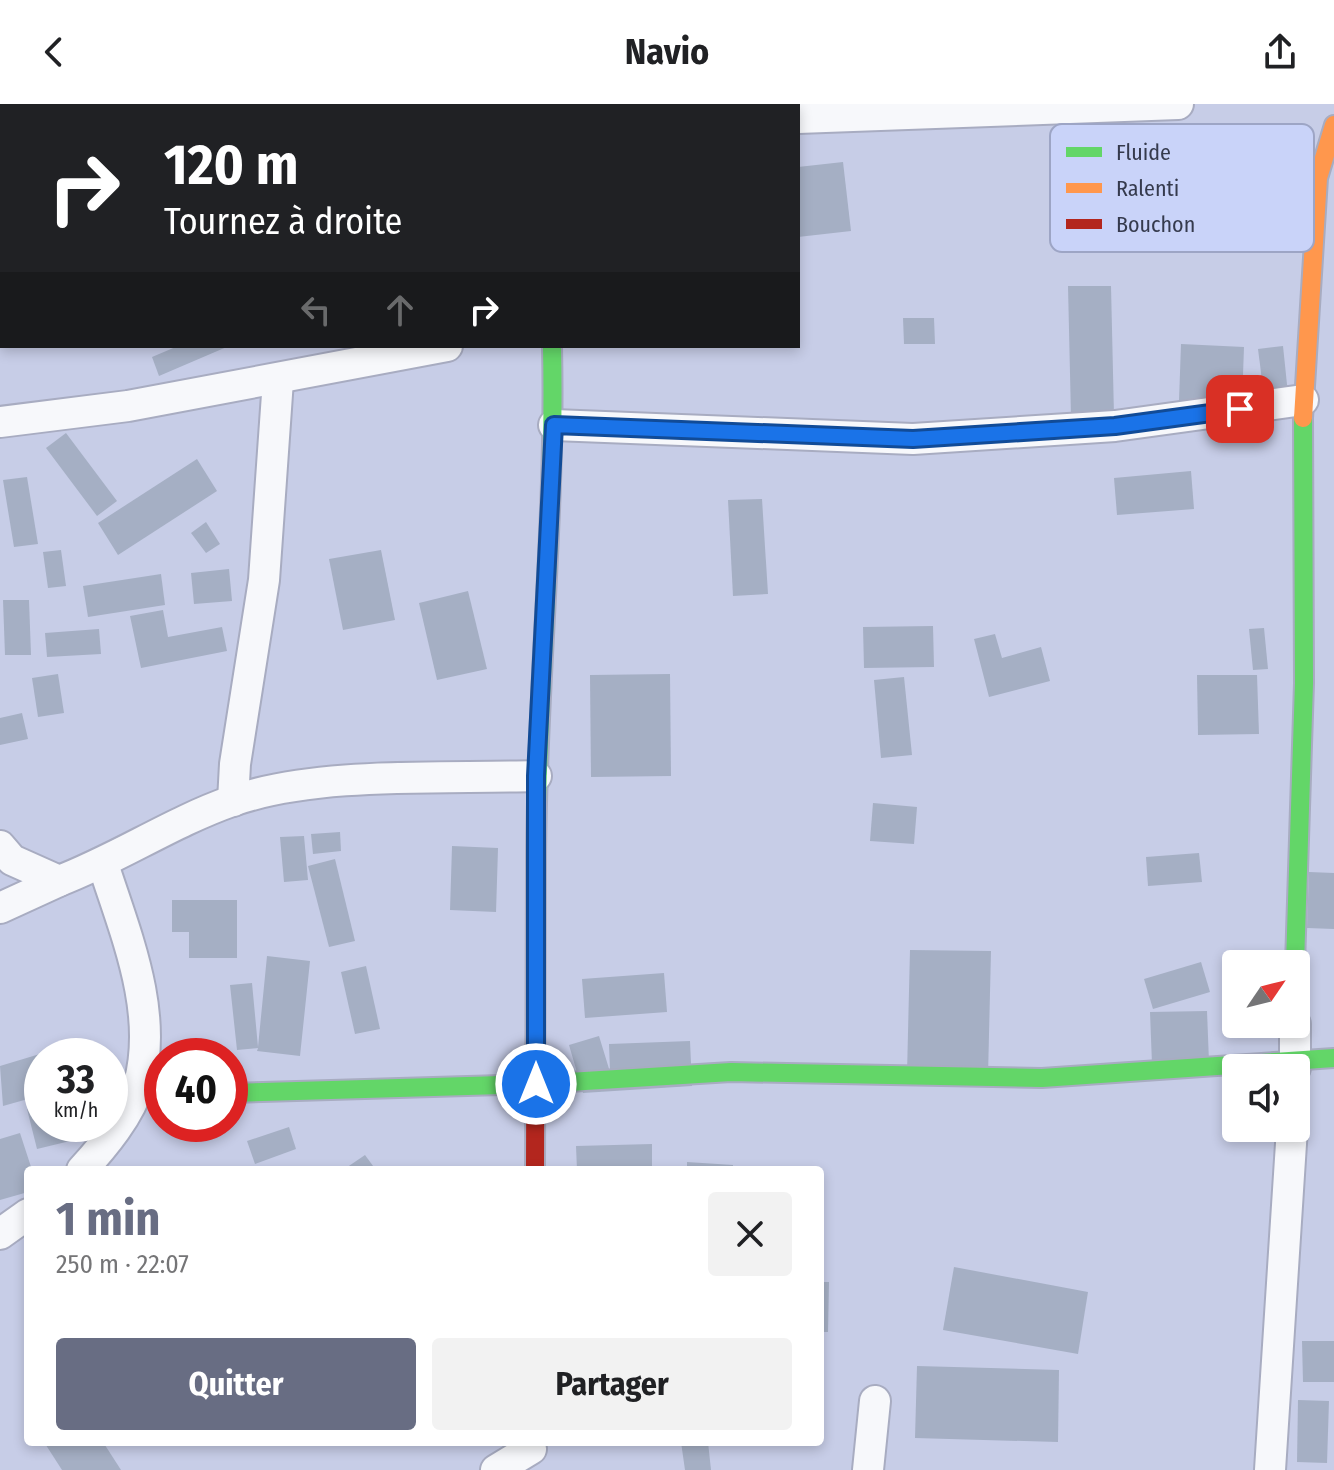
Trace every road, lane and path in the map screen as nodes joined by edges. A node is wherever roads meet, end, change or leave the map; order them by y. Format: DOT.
graph roads {
  1 [pos="1178,104"];
  2 [pos="803,114"];
  3 [pos="1334,125"];
  4 [pos="1314,237"];
  5 [pos="1313,252"];
  6 [pos="437,348"];
  7 [pos="552,348"];
  8 [pos="278,380"];
  9 [pos="1303,400"];
  10 [pos="0,422"];
  11 [pos="554,425"];
  12 [pos="536,776"];
  13 [pos="233,801"];
  14 [pos="0,846"];
  15 [pos="103,864"];
  16 [pos="59,881"];
  17 [pos="0,908"];
  18 [pos="1295,950"];
  19 [pos="144,1038"];
  20 [pos="1334,1058"];
  21 [pos="1310,1062"];
  22 [pos="1222,1068"];
  23 [pos="536,1084"];
  24 [pos="248,1092"];
  25 [pos="144,1095"];
  26 [pos="1291,1142"];
  27 [pos="85,1166"];
  28 [pos="535,1166"];
  29 [pos="24,1217"];
  30 [pos="0,1234"];
  31 [pos="875,1401"];
  32 [pos="531,1454"];
  33 [pos="496,1470"];
  34 [pos="868,1470"];
  35 [pos="1270,1470"];
  1 -- 2 [label="street"];
  3 -- 4 [label="street"];
  5 -- 9 [label="street"];
  6 -- 8 [label="street"];
  7 -- 11 [label="street"];
  8 -- 10 [label="street"];
  8 -- 13 [label="street"];
  9 -- 11 [label="street"];
  9 -- 18 [label="street"];
  11 -- 12 [label="street"];
  12 -- 13 [label="street"];
  12 -- 23 [label="street"];
  13 -- 15 [label="street"];
  14 -- 16 [label="street"];
  15 -- 16 [label="street"];
  15 -- 19 [label="street"];
  16 -- 17 [label="street"];
  20 -- 21 [label="street"];
  22 -- 23 [label="street"];
  23 -- 24 [label="street"];
  23 -- 28 [label="street"];
  25 -- 27 [label="street"];
  26 -- 35 [label="street"];
  29 -- 30 [label="street"];
  31 -- 34 [label="street"];
  32 -- 33 [label="street"];
}
